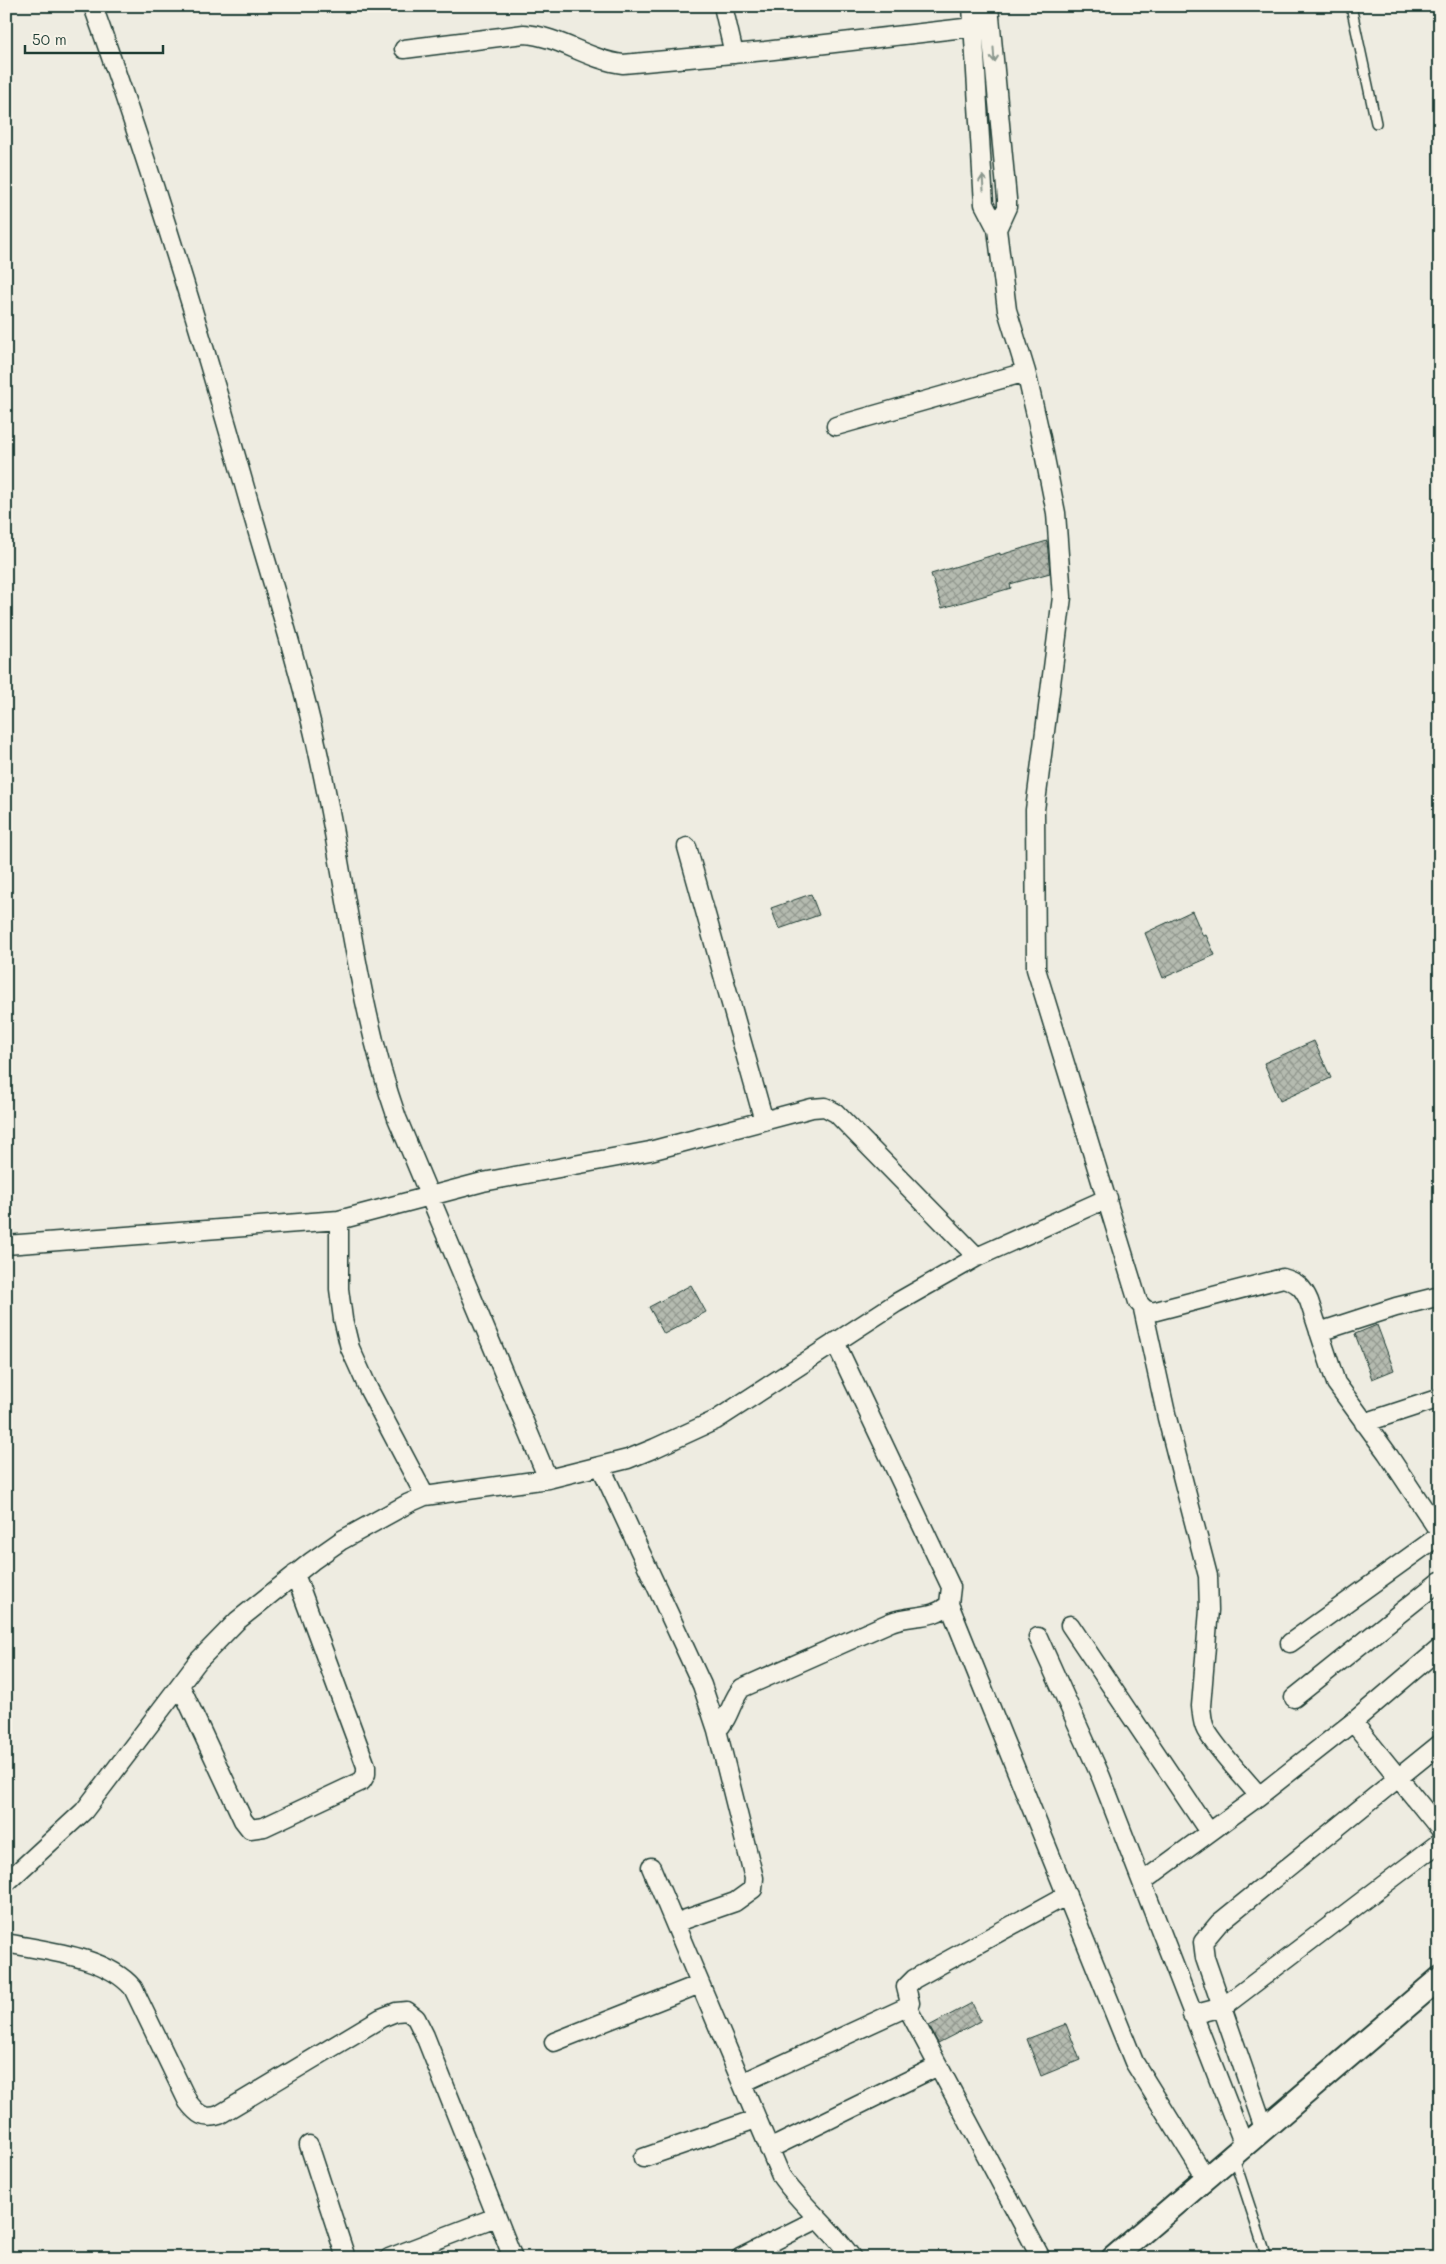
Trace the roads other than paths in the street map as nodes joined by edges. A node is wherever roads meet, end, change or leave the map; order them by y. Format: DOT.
graph roads {
  1 [pos="94,6"];
  2 [pos="723,6"];
  3 [pos="972,6"];
  4 [pos="989,6"];
  5 [pos="1351,6"];
  6 [pos="973,27"];
  7 [pos="404,49"];
  8 [pos="734,54"];
  9 [pos="1376,123"];
  10 [pos="997,229"];
  11 [pos="1026,372"];
  12 [pos="836,426"];
  13 [pos="687,847"];
  14 [pos="764,1121"];
  15 [pos="431,1197"];
  16 [pos="1108,1198"];
  17 [pos="339,1220"];
  18 [pos="6,1245"];
  19 [pos="977,1257"];
  20 [pos="1440,1296"];
  21 [pos="1143,1309"];
  22 [pos="1319,1332"];
  23 [pos="835,1342"];
  24 [pos="1440,1398"];
  25 [pos="1364,1423"];
  26 [pos="601,1467"];
  27 [pos="548,1479"];
  28 [pos="425,1496"];
  29 [pos="1440,1534"];
  30 [pos="295,1574"];
  31 [pos="1440,1581"];
  32 [pos="950,1604"];
  33 [pos="1070,1625"];
  34 [pos="1038,1637"];
  35 [pos="1290,1643"];
  36 [pos="1440,1648"];
  37 [pos="180,1685"];
  38 [pos="1294,1698"];
  39 [pos="1353,1722"];
  40 [pos="717,1730"];
  41 [pos="1440,1744"];
  42 [pos="1399,1778"];
  43 [pos="1259,1796"];
  44 [pos="1440,1829"];
  45 [pos="1209,1832"];
  46 [pos="1440,1842"];
  47 [pos="651,1867"];
  48 [pos="1142,1882"];
  49 [pos="6,1883"];
  50 [pos="1068,1895"];
  51 [pos="674,1923"];
  52 [pos="6,1943"];
  53 [pos="1440,1978"];
  54 [pos="700,1984"];
  55 [pos="907,2007"];
  56 [pos="1223,2007"];
  57 [pos="1192,2015"];
  58 [pos="554,2042"];
  59 [pos="938,2066"];
  60 [pos="742,2083"];
  61 [pos="756,2119"];
  62 [pos="1264,2128"];
  63 [pos="309,2145"];
  64 [pos="769,2149"];
  65 [pos="1239,2150"];
  66 [pos="643,2158"];
  67 [pos="1206,2178"];
  68 [pos="496,2218"];
  69 [pos="818,2219"];
  70 [pos="346,2258"];
  71 [pos="389,2258"];
  72 [pos="513,2258"];
  73 [pos="740,2258"];
  74 [pos="852,2258"];
  75 [pos="1041,2258"];
  76 [pos="1113,2258"];
  77 [pos="1267,2258"];
  1 -- 15 [label="street"];
  2 -- 8 [label="street"];
  3 -- 6 [label="street"];
  4 -- 10 [label="street, one-way"];
  5 -- 9 [label="lane"];
  6 -- 8 [label="street"];
  10 -- 6 [label="street, one-way"];
  7 -- 8 [label="street"];
  10 -- 11 [label="street"];
  11 -- 12 [label="street"];
  11 -- 16 [label="street"];
  13 -- 14 [label="street"];
  14 -- 15 [label="street"];
  14 -- 19 [label="street"];
  15 -- 17 [label="street"];
  15 -- 27 [label="street"];
  16 -- 19 [label="street"];
  16 -- 21 [label="street"];
  17 -- 18 [label="street"];
  17 -- 28 [label="street"];
  19 -- 23 [label="street"];
  20 -- 22 [label="street"];
  21 -- 22 [label="street"];
  21 -- 43 [label="street"];
  22 -- 25 [label="street"];
  23 -- 26 [label="street"];
  23 -- 32 [label="street"];
  24 -- 25 [label="street"];
  25 -- 29 [label="street"];
  26 -- 27 [label="street"];
  26 -- 40 [label="street"];
  27 -- 28 [label="street"];
  28 -- 30 [label="street"];
  29 -- 35 [label="street"];
  30 -- 37 [label="street"];
  30 -- 37 [label="street"];
  31 -- 38 [label="street"];
  32 -- 40 [label="street"];
  32 -- 50 [label="street"];
  33 -- 45 [label="street"];
  34 -- 48 [label="street"];
  36 -- 39 [label="street"];
  37 -- 49 [label="street"];
  39 -- 42 [label="street"];
  39 -- 43 [label="street"];
  40 -- 51 [label="street"];
  41 -- 42 [label="street"];
  42 -- 44 [label="street"];
  42 -- 56 [label="street"];
  43 -- 45 [label="street"];
  45 -- 48 [label="street"];
  46 -- 56 [label="street"];
  47 -- 51 [label="street"];
  48 -- 57 [label="street"];
  50 -- 55 [label="street"];
  50 -- 67 [label="street"];
  51 -- 54 [label="street"];
  52 -- 68 [label="street"];
  53 -- 62 [label="street"];
  54 -- 58 [label="street"];
  54 -- 60 [label="street"];
  55 -- 59 [label="street"];
  55 -- 60 [label="street"];
  56 -- 57 [label="street"];
  56 -- 62 [label="street"];
  57 -- 65 [label="street"];
  59 -- 64 [label="street"];
  59 -- 75 [label="street"];
  60 -- 61 [label="street"];
  61 -- 64 [label="street"];
  61 -- 66 [label="street"];
  62 -- 65 [label="street"];
  63 -- 70 [label="street"];
  64 -- 69 [label="street"];
  65 -- 67 [label="street"];
  65 -- 77 [label="lane"];
  67 -- 76 [label="street"];
  68 -- 71 [label="street"];
  68 -- 72 [label="street"];
  69 -- 73 [label="street"];
  69 -- 74 [label="street"];
}
